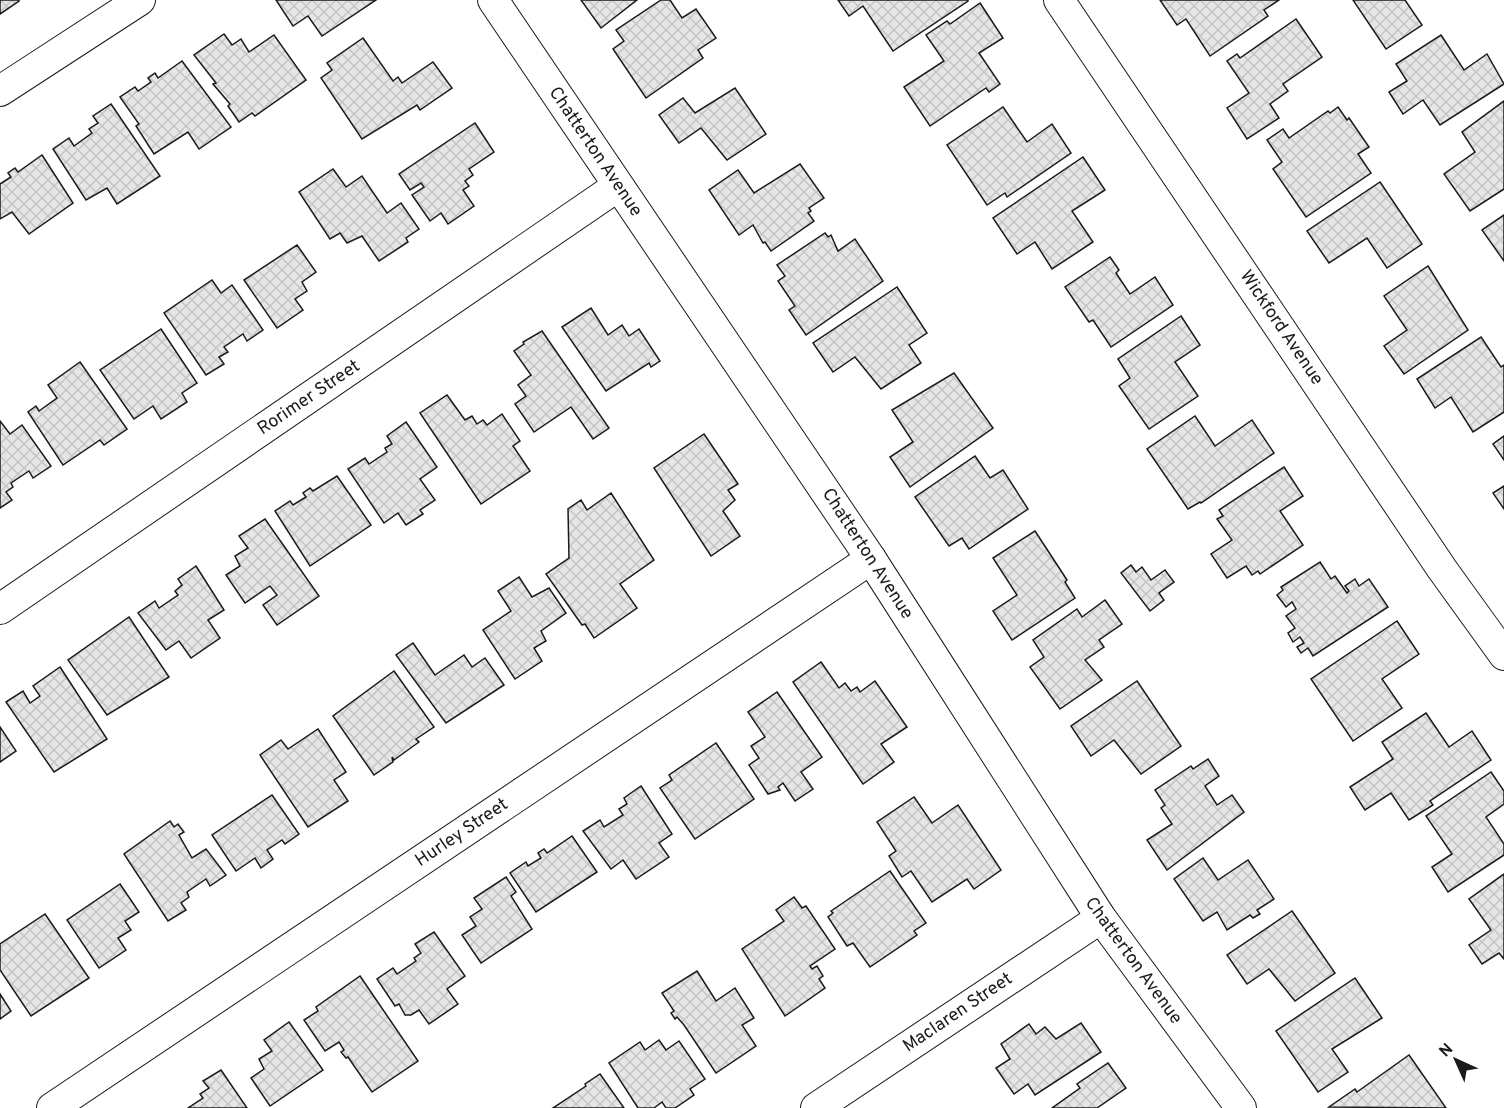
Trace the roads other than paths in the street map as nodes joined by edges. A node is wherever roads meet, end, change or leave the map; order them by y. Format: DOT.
graph roads {
  1 [pos="140,0"];
  2 [pos="493,0"];
  3 [pos="1059,0"];
  4 [pos="0,91"];
  5 [pos="618,186"];
  6 [pos="872,559"];
  7 [pos="0,609"];
  8 [pos="1504,655"];
  9 [pos="1101,918"];
  10 [pos="52,1108"];
  11 [pos="816,1108"];
  12 [pos="1241,1108"];
  1 -- 4 [label="street"];
  2 -- 5 [label="street, Chatterton Avenue"];
  3 -- 8 [label="street, Wickford Avenue"];
  5 -- 6 [label="street, Chatterton Avenue"];
  5 -- 7 [label="street, Rorimer Street"];
  6 -- 9 [label="street, Chatterton Avenue"];
  6 -- 10 [label="street, Hurley Street"];
  9 -- 11 [label="street, Maclaren Street"];
  9 -- 12 [label="street, Chatterton Avenue"];
}
